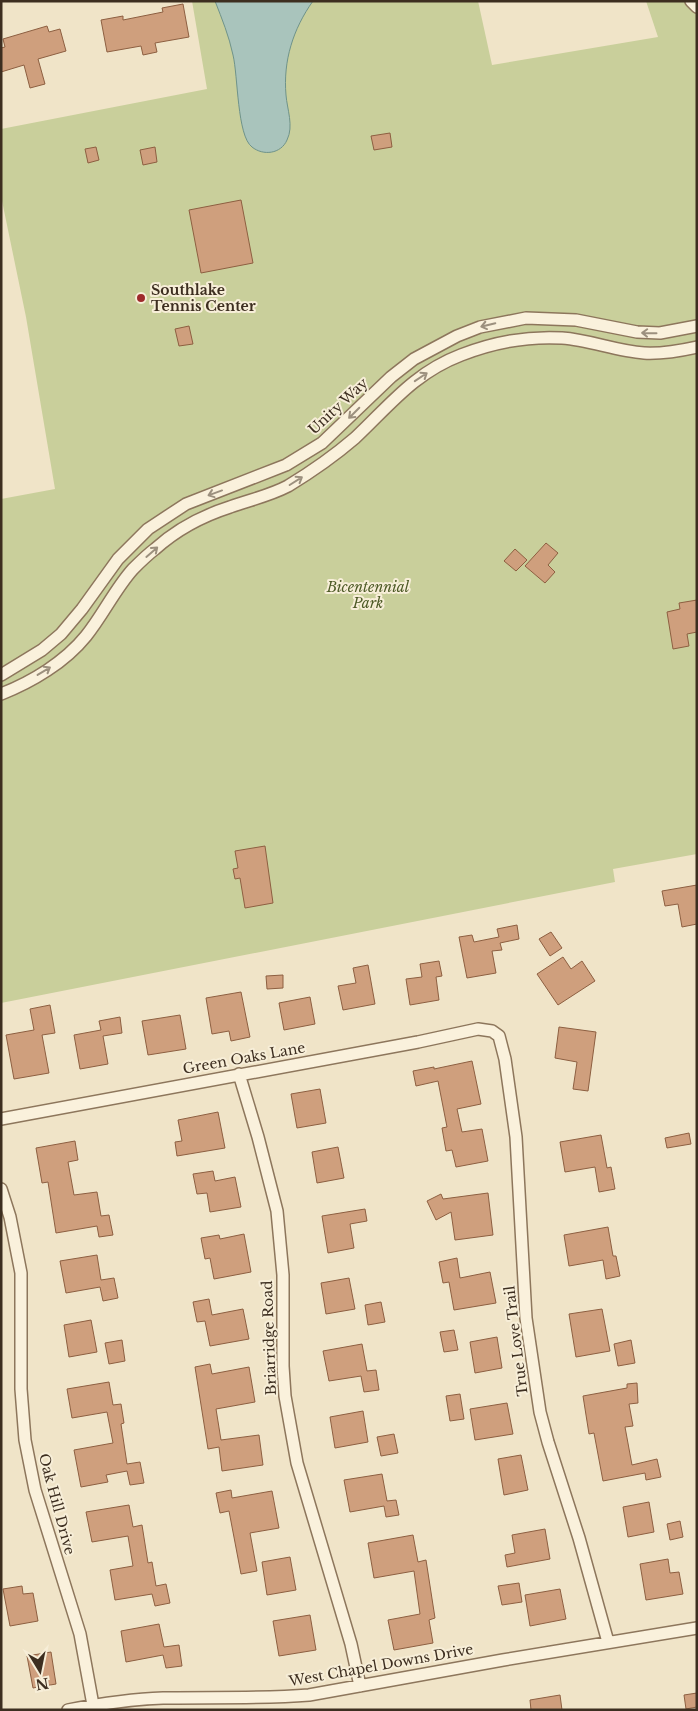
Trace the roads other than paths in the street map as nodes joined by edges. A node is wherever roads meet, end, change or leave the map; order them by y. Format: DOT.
graph roads {
  1 [pos="691,1"];
  2 [pos="697,7"];
  3 [pos="697,326"];
  4 [pos="697,347"];
  5 [pos="5,673"];
  6 [pos="15,689"];
  7 [pos="1,694"];
  8 [pos="492,1031"];
  9 [pos="239,1074"];
  10 [pos="1,1119"];
  11 [pos="1,1189"];
  12 [pos="697,1628"];
  13 [pos="608,1642"];
  14 [pos="360,1686"];
  15 [pos="93,1705"];
  16 [pos="68,1710"];
  1 -- 2 [label="street"];
  3 -- 5 [label="street, Unity Way, one-way"];
  6 -- 4 [label="street, one-way"];
  5 -- 6 [label="street"];
  6 -- 7 [label="street"];
  8 -- 9 [label="street, Green Oaks Lane"];
  8 -- 13 [label="street, True Love Trail"];
  9 -- 10 [label="street, Green Oaks Lane"];
  9 -- 14 [label="street, Briarridge Road"];
  11 -- 15 [label="street, Oak Hill Drive"];
  12 -- 13 [label="street, West Chapel Downs Drive"];
  13 -- 14 [label="street, West Chapel Downs Drive"];
  14 -- 15 [label="street, West Chapel Downs Drive"];
  15 -- 16 [label="street, West Chapel Downs Drive"];
}
